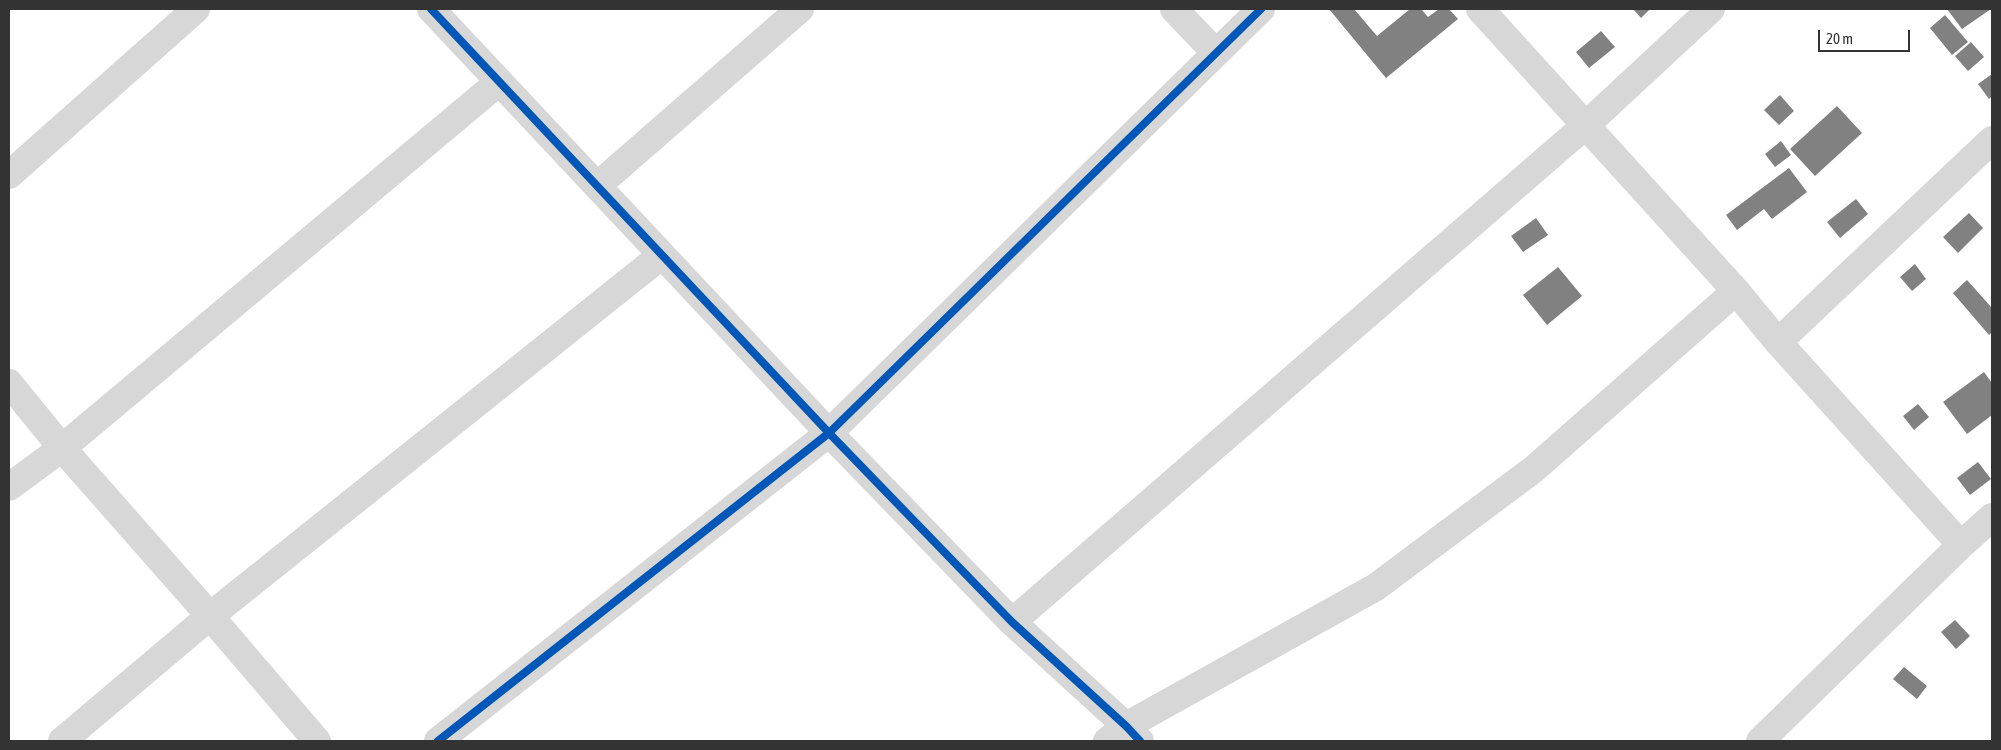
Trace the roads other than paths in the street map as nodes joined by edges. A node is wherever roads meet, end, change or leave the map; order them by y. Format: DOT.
graph roads {
  1 [pos="196,9"];
  2 [pos="431,9"];
  3 [pos="800,9"];
  4 [pos="1174,9"];
  5 [pos="1261,9"];
  6 [pos="1480,9"];
  7 [pos="1711,9"];
  8 [pos="1215,52"];
  9 [pos="499,82"];
  10 [pos="1586,125"];
  11 [pos="1992,140"];
  12 [pos="9,175"];
  13 [pos="597,186"];
  14 [pos="662,255"];
  15 [pos="1736,291"];
  16 [pos="1778,342"];
  17 [pos="9,383"];
  18 [pos="829,433"];
  19 [pos="62,448"];
  20 [pos="9,487"];
  21 [pos="1992,517"];
  22 [pos="1961,545"];
  23 [pos="210,616"];
  24 [pos="1012,622"];
  25 [pos="1125,736"];
  26 [pos="62,741"];
  27 [pos="317,741"];
  28 [pos="438,741"];
  29 [pos="1760,741"];
  1 -- 12 [label="street"];
  2 -- 9 [label="street"];
  3 -- 13 [label="street"];
  4 -- 8 [label="street"];
  5 -- 8 [label="street"];
  6 -- 10 [label="street"];
  7 -- 10 [label="street"];
  8 -- 18 [label="street"];
  9 -- 13 [label="street"];
  9 -- 19 [label="street"];
  10 -- 15 [label="street"];
  10 -- 24 [label="street"];
  11 -- 16 [label="street"];
  13 -- 14 [label="street"];
  14 -- 18 [label="street"];
  14 -- 23 [label="street"];
  15 -- 16 [label="street"];
  15 -- 25 [label="street"];
  16 -- 22 [label="street"];
  17 -- 19 [label="street"];
  18 -- 24 [label="street"];
  18 -- 28 [label="street"];
  19 -- 20 [label="street"];
  19 -- 23 [label="street"];
  21 -- 22 [label="street"];
  22 -- 29 [label="street"];
  23 -- 26 [label="street"];
  23 -- 27 [label="street"];
  24 -- 25 [label="street"];
}
